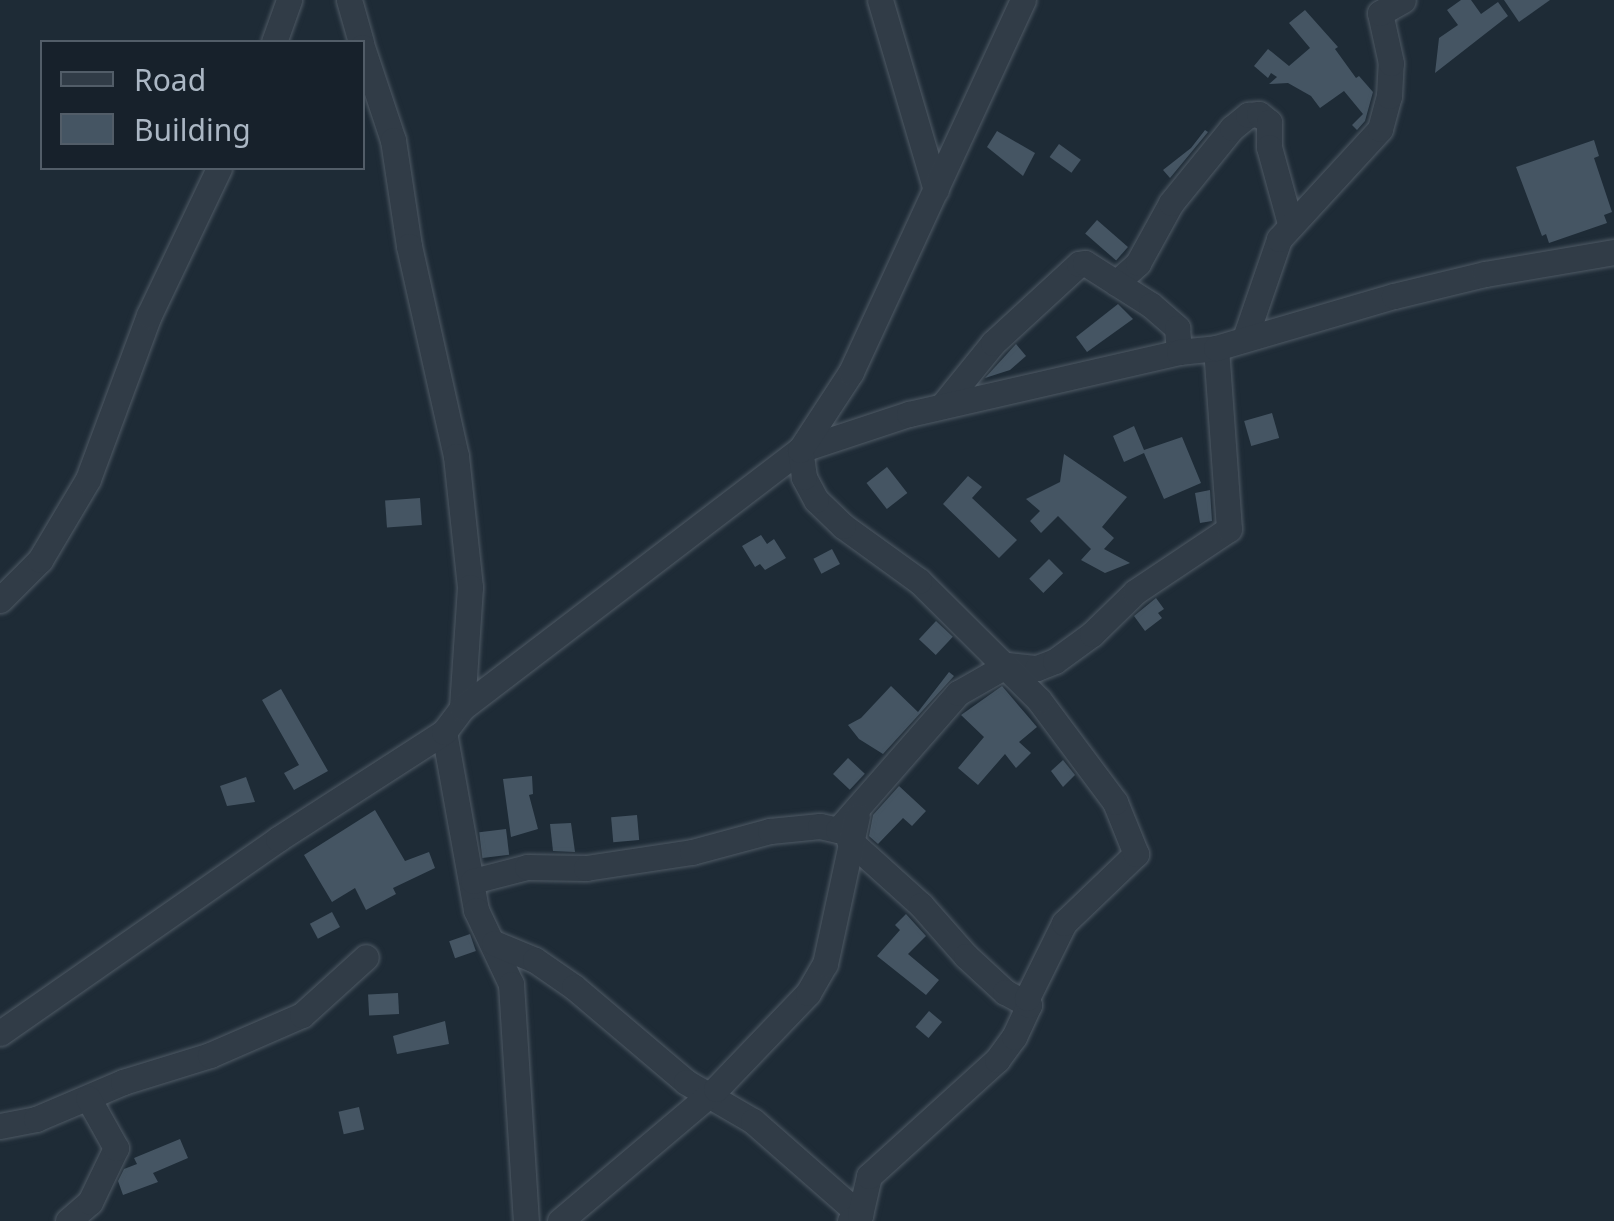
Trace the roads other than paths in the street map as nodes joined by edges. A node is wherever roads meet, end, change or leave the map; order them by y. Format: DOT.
graph roads {
  1 [pos="289,0"];
  2 [pos="349,0"];
  3 [pos="880,0"];
  4 [pos="1024,0"];
  5 [pos="1403,0"];
  6 [pos="275,40"];
  7 [pos="361,40"];
  8 [pos="365,54"];
  9 [pos="218,170"];
  10 [pos="936,190"];
  11 [pos="1290,223"];
  12 [pos="1614,252"];
  13 [pos="1116,283"];
  14 [pos="1245,338"];
  15 [pos="1216,348"];
  16 [pos="1179,352"];
  17 [pos="942,406"];
  18 [pos="800,450"];
  19 [pos="0,600"];
  20 [pos="1008,665"];
  21 [pos="462,708"];
  22 [pos="444,732"];
  23 [pos="859,811"];
  24 [pos="849,840"];
  25 [pos="472,881"];
  26 [pos="494,943"];
  27 [pos="366,957"];
  28 [pos="1029,1005"];
  29 [pos="0,1033"];
  30 [pos="708,1096"];
  31 [pos="88,1098"];
  32 [pos="0,1126"];
  33 [pos="568,1218"];
  34 [pos="855,1218"];
  35 [pos="68,1221"];
  36 [pos="526,1221"];
  1 -- 6 [label="street"];
  2 -- 7 [label="street"];
  3 -- 10 [label="street"];
  4 -- 10 [label="street"];
  5 -- 11 [label="street"];
  8 -- 21 [label="street"];
  9 -- 19 [label="street"];
  10 -- 18 [label="street"];
  11 -- 13 [label="street"];
  11 -- 14 [label="street"];
  12 -- 14 [label="street"];
  13 -- 16 [label="street"];
  13 -- 17 [label="street"];
  14 -- 15 [label="street"];
  15 -- 16 [label="street"];
  15 -- 20 [label="street"];
  16 -- 17 [label="street"];
  17 -- 18 [label="street"];
  18 -- 20 [label="street"];
  18 -- 21 [label="street"];
  20 -- 23 [label="street"];
  20 -- 28 [label="street"];
  21 -- 22 [label="street"];
  22 -- 25 [label="street"];
  22 -- 29 [label="street"];
  23 -- 24 [label="street"];
  23 -- 25 [label="street"];
  24 -- 28 [label="street"];
  24 -- 30 [label="street"];
  25 -- 26 [label="street"];
  26 -- 30 [label="street"];
  26 -- 36 [label="street"];
  27 -- 31 [label="street"];
  28 -- 34 [label="street"];
  30 -- 33 [label="street"];
  30 -- 34 [label="street"];
  31 -- 32 [label="street"];
  31 -- 35 [label="street"];
}
